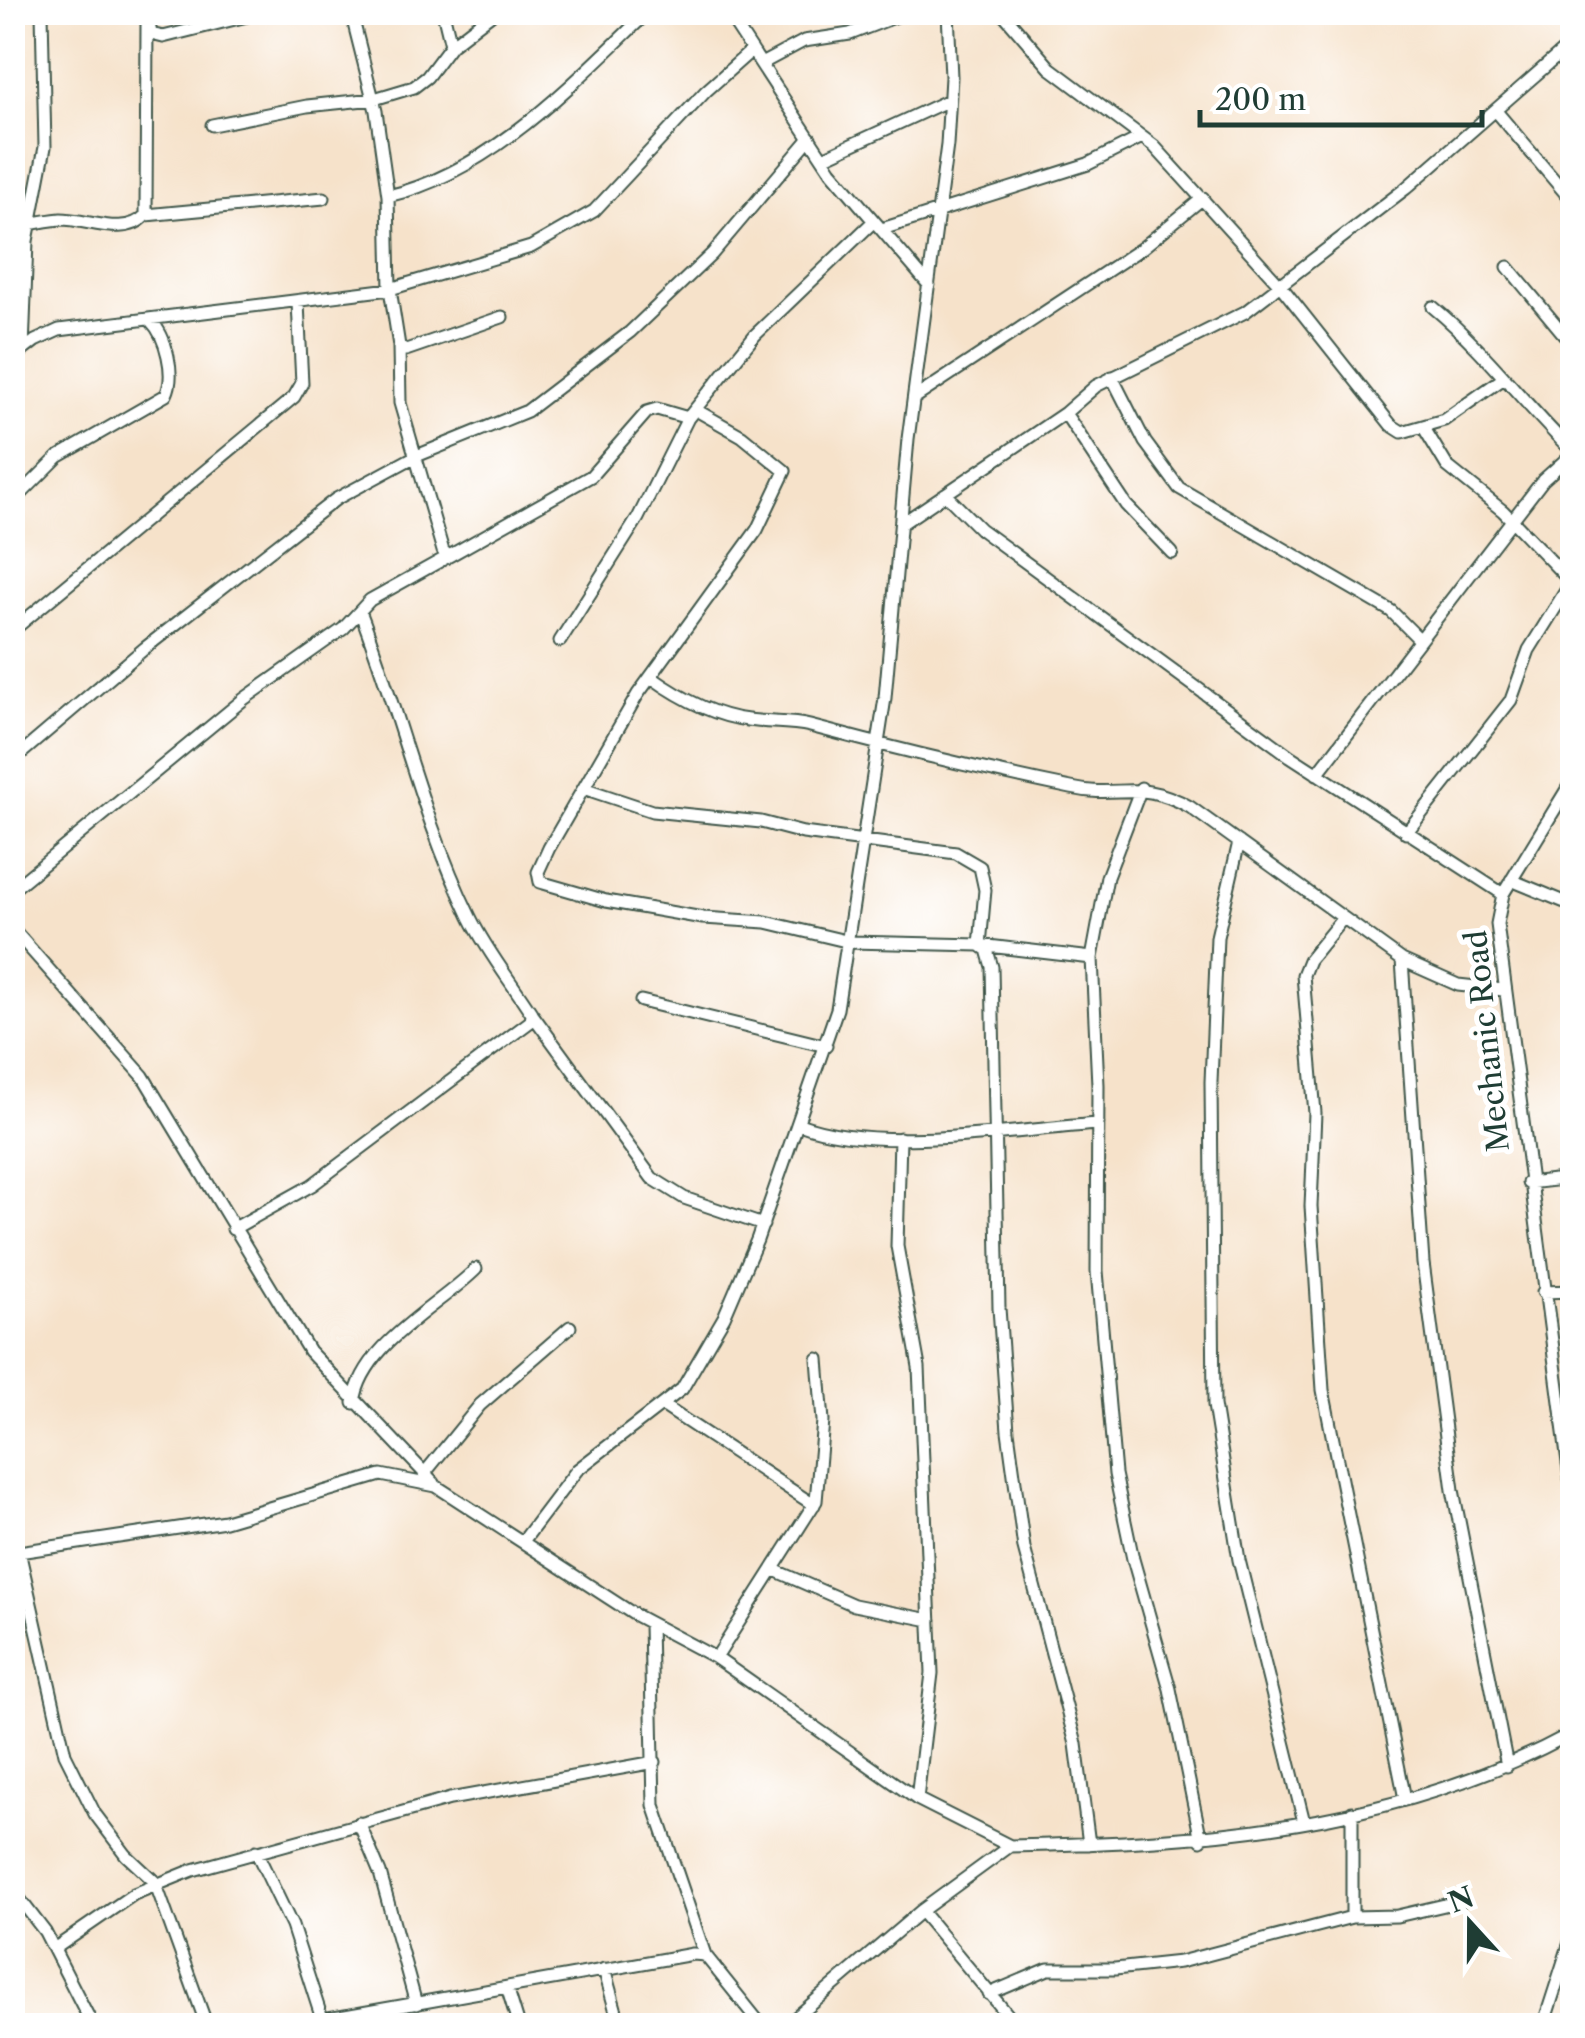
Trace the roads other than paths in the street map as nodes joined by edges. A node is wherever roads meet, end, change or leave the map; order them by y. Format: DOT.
graph roads {
  1 [pos="42,12"];
  2 [pos="351,12"];
  3 [pos="443,12"];
  4 [pos="494,12"];
  5 [pos="648,12"];
  6 [pos="726,12"];
  7 [pos="908,12"];
  8 [pos="948,12"];
  9 [pos="1002,12"];
  10 [pos="260,13"];
  11 [pos="147,17"];
  12 [pos="1572,43"];
  13 [pos="451,45"];
  14 [pos="752,50"];
  15 [pos="761,64"];
  16 [pos="374,99"];
  17 [pos="950,100"];
  18 [pos="1496,111"];
  19 [pos="212,125"];
  20 [pos="1142,137"];
  21 [pos="810,138"];
  22 [pos="823,158"];
  23 [pos="388,196"];
  24 [pos="324,198"];
  25 [pos="1203,198"];
  26 [pos="1572,201"];
  27 [pos="938,212"];
  28 [pos="146,215"];
  29 [pos="29,224"];
  30 [pos="878,225"];
  31 [pos="1508,266"];
  32 [pos="929,285"];
  33 [pos="1280,285"];
  34 [pos="390,289"];
  35 [pos="298,304"];
  36 [pos="1433,307"];
  37 [pos="502,318"];
  38 [pos="151,322"];
  39 [pos="1572,344"];
  40 [pos="399,346"];
  41 [pos="23,350"];
  42 [pos="12,359"];
  43 [pos="1112,378"];
  44 [pos="1504,378"];
  45 [pos="916,396"];
  46 [pos="1065,413"];
  47 [pos="692,414"];
  48 [pos="1424,428"];
  49 [pos="1572,452"];
  50 [pos="414,457"];
  51 [pos="945,494"];
  52 [pos="12,503"];
  53 [pos="1512,521"];
  54 [pos="904,522"];
  55 [pos="1172,553"];
  56 [pos="448,556"];
  57 [pos="1572,582"];
  58 [pos="360,611"];
  59 [pos="12,631"];
  60 [pos="1420,640"];
  61 [pos="560,642"];
  62 [pos="650,677"];
  63 [pos="878,744"];
  64 [pos="12,760"];
  65 [pos="1316,774"];
  66 [pos="1572,781"];
  67 [pos="1141,788"];
  68 [pos="586,790"];
  69 [pos="1406,833"];
  70 [pos="864,842"];
  71 [pos="1239,842"];
  72 [pos="1511,880"];
  73 [pos="12,890"];
  74 [pos="1503,894"];
  75 [pos="1572,905"];
  76 [pos="1344,918"];
  77 [pos="12,928"];
  78 [pos="850,942"];
  79 [pos="980,945"];
  80 [pos="1092,958"];
  81 [pos="1402,960"];
  82 [pos="1503,990"];
  83 [pos="641,1001"];
  84 [pos="532,1014"];
  85 [pos="826,1046"];
  86 [pos="799,1124"];
  87 [pos="1098,1124"];
  88 [pos="998,1131"];
  89 [pos="900,1138"];
  90 [pos="1572,1178"];
  91 [pos="1528,1183"];
  92 [pos="763,1225"];
  93 [pos="233,1229"];
  94 [pos="476,1270"];
  95 [pos="1572,1291"];
  96 [pos="1543,1292"];
  97 [pos="570,1327"];
  98 [pos="818,1359"];
  99 [pos="354,1403"];
  100 [pos="662,1405"];
  101 [pos="424,1474"];
  102 [pos="436,1486"];
  103 [pos="1572,1493"];
  104 [pos="814,1504"];
  105 [pos="524,1540"];
  106 [pos="16,1552"];
  107 [pos="774,1570"];
  108 [pos="930,1620"];
  109 [pos="650,1624"];
  110 [pos="716,1658"];
  111 [pos="1572,1732"];
  112 [pos="656,1762"];
  113 [pos="1507,1766"];
  114 [pos="917,1800"];
  115 [pos="1405,1800"];
  116 [pos="1352,1812"];
  117 [pos="1304,1822"];
  118 [pos="359,1823"];
  119 [pos="1202,1840"];
  120 [pos="1088,1844"];
  121 [pos="1010,1846"];
  122 [pos="256,1851"];
  123 [pos="155,1882"];
  124 [pos="12,1889"];
  125 [pos="1462,1901"];
  126 [pos="921,1912"];
  127 [pos="1352,1917"];
  128 [pos="1572,1936"];
  129 [pos="54,1949"];
  130 [pos="705,1956"];
  131 [pos="604,1969"];
  132 [pos="507,1987"];
  133 [pos="989,1994"];
  134 [pos="416,2004"];
  135 [pos="322,2019"];
  136 [pos="92,2026"];
  137 [pos="207,2026"];
  138 [pos="288,2026"];
  139 [pos="519,2026"];
  140 [pos="620,2026"];
  141 [pos="762,2026"];
  142 [pos="786,2026"];
  143 [pos="1016,2026"];
  144 [pos="1544,2026"];
  1 -- 29 [label="street"];
  2 -- 16 [label="street"];
  3 -- 13 [label="street"];
  4 -- 13 [label="street"];
  5 -- 23 [label="street"];
  6 -- 14 [label="street"];
  7 -- 15 [label="street"];
  8 -- 17 [label="street"];
  9 -- 20 [label="street"];
  10 -- 11 [label="street"];
  11 -- 28 [label="street"];
  12 -- 18 [label="street"];
  13 -- 16 [label="street"];
  14 -- 15 [label="street"];
  14 -- 34 [label="street"];
  15 -- 21 [label="street"];
  16 -- 19 [label="street"];
  16 -- 23 [label="street"];
  17 -- 22 [label="street"];
  17 -- 27 [label="street"];
  18 -- 26 [label="street"];
  18 -- 33 [label="street"];
  20 -- 25 [label="street"];
  20 -- 27 [label="street"];
  21 -- 22 [label="street"];
  21 -- 50 [label="street"];
  22 -- 30 [label="street"];
  23 -- 34 [label="street"];
  24 -- 28 [label="street"];
  25 -- 33 [label="street"];
  25 -- 45 [label="street"];
  27 -- 30 [label="street"];
  27 -- 32 [label="street"];
  28 -- 29 [label="street"];
  29 -- 41 [label="street"];
  30 -- 32 [label="street"];
  30 -- 47 [label="street"];
  31 -- 39 [label="street"];
  32 -- 45 [label="street"];
  33 -- 43 [label="street"];
  33 -- 48 [label="street"];
  34 -- 35 [label="street"];
  34 -- 40 [label="street"];
  35 -- 38 [label="street"];
  35 -- 59 [label="street"];
  36 -- 44 [label="street"];
  37 -- 40 [label="street"];
  38 -- 41 [label="street"];
  38 -- 52 [label="street"];
  40 -- 50 [label="street"];
  41 -- 42 [label="street"];
  43 -- 46 [label="street"];
  43 -- 60 [label="street"];
  44 -- 48 [label="street"];
  44 -- 49 [label="street"];
  45 -- 54 [label="street"];
  46 -- 51 [label="street"];
  46 -- 55 [label="street"];
  47 -- 56 [label="street"];
  47 -- 61 [label="street"];
  47 -- 62 [label="street"];
  48 -- 53 [label="street"];
  49 -- 53 [label="street"];
  50 -- 56 [label="street"];
  50 -- 64 [label="street"];
  51 -- 54 [label="street"];
  51 -- 65 [label="street"];
  53 -- 57 [label="street"];
  53 -- 60 [label="street"];
  54 -- 63 [label="street"];
  56 -- 58 [label="street"];
  57 -- 69 [label="street"];
  58 -- 73 [label="street"];
  58 -- 84 [label="street"];
  60 -- 65 [label="street"];
  62 -- 63 [label="street"];
  62 -- 68 [label="street"];
  63 -- 67 [label="street"];
  63 -- 70 [label="street"];
  65 -- 69 [label="street"];
  66 -- 72 [label="street, Mechanic Road"];
  67 -- 71 [label="street"];
  67 -- 80 [label="street"];
  68 -- 70 [label="street"];
  68 -- 78 [label="street"];
  69 -- 74 [label="street"];
  70 -- 78 [label="street"];
  70 -- 79 [label="street"];
  71 -- 76 [label="street"];
  71 -- 117 [label="street"];
  72 -- 74 [label="street, Mechanic Road"];
  72 -- 75 [label="street"];
  74 -- 82 [label="street, Mechanic Road"];
  76 -- 81 [label="street"];
  76 -- 115 [label="street"];
  77 -- 93 [label="street"];
  78 -- 79 [label="street"];
  78 -- 85 [label="street"];
  79 -- 80 [label="street"];
  79 -- 88 [label="street"];
  80 -- 87 [label="street"];
  81 -- 82 [label="street"];
  81 -- 113 [label="street"];
  82 -- 91 [label="street, Mechanic Road"];
  83 -- 85 [label="street"];
  84 -- 92 [label="street"];
  84 -- 93 [label="street"];
  85 -- 86 [label="street"];
  86 -- 89 [label="street"];
  86 -- 92 [label="street"];
  87 -- 88 [label="street"];
  87 -- 119 [label="street"];
  88 -- 89 [label="street"];
  88 -- 120 [label="street"];
  89 -- 108 [label="street"];
  90 -- 91 [label="street"];
  91 -- 96 [label="street, Mechanic Road"];
  92 -- 100 [label="street"];
  93 -- 99 [label="street"];
  94 -- 99 [label="street"];
  95 -- 96 [label="street"];
  96 -- 103 [label="street, Mechanic Road"];
  97 -- 101 [label="street"];
  98 -- 104 [label="street"];
  99 -- 101 [label="street"];
  100 -- 104 [label="street"];
  100 -- 105 [label="street"];
  101 -- 102 [label="street"];
  102 -- 105 [label="street"];
  102 -- 106 [label="street"];
  104 -- 107 [label="street"];
  105 -- 109 [label="street"];
  106 -- 123 [label="street"];
  107 -- 108 [label="street"];
  107 -- 110 [label="street"];
  108 -- 114 [label="street"];
  109 -- 110 [label="street"];
  109 -- 112 [label="street"];
  110 -- 114 [label="street"];
  111 -- 113 [label="street"];
  112 -- 118 [label="street"];
  112 -- 130 [label="street"];
  113 -- 115 [label="street"];
  114 -- 121 [label="street"];
  115 -- 116 [label="street"];
  116 -- 117 [label="street"];
  116 -- 127 [label="street"];
  117 -- 119 [label="street"];
  118 -- 122 [label="street"];
  118 -- 134 [label="street"];
  119 -- 120 [label="street"];
  120 -- 121 [label="street"];
  121 -- 126 [label="street"];
  122 -- 123 [label="street"];
  122 -- 135 [label="street"];
  123 -- 129 [label="street"];
  123 -- 137 [label="street"];
  124 -- 129 [label="street"];
  125 -- 127 [label="street"];
  126 -- 133 [label="street"];
  126 -- 142 [label="street"];
  127 -- 133 [label="street"];
  128 -- 144 [label="street"];
  129 -- 136 [label="street"];
  130 -- 131 [label="street"];
  130 -- 141 [label="street"];
  131 -- 132 [label="street"];
  131 -- 140 [label="street"];
  132 -- 134 [label="street"];
  132 -- 139 [label="street"];
  133 -- 143 [label="street"];
  134 -- 135 [label="street"];
  135 -- 138 [label="street"];
}
